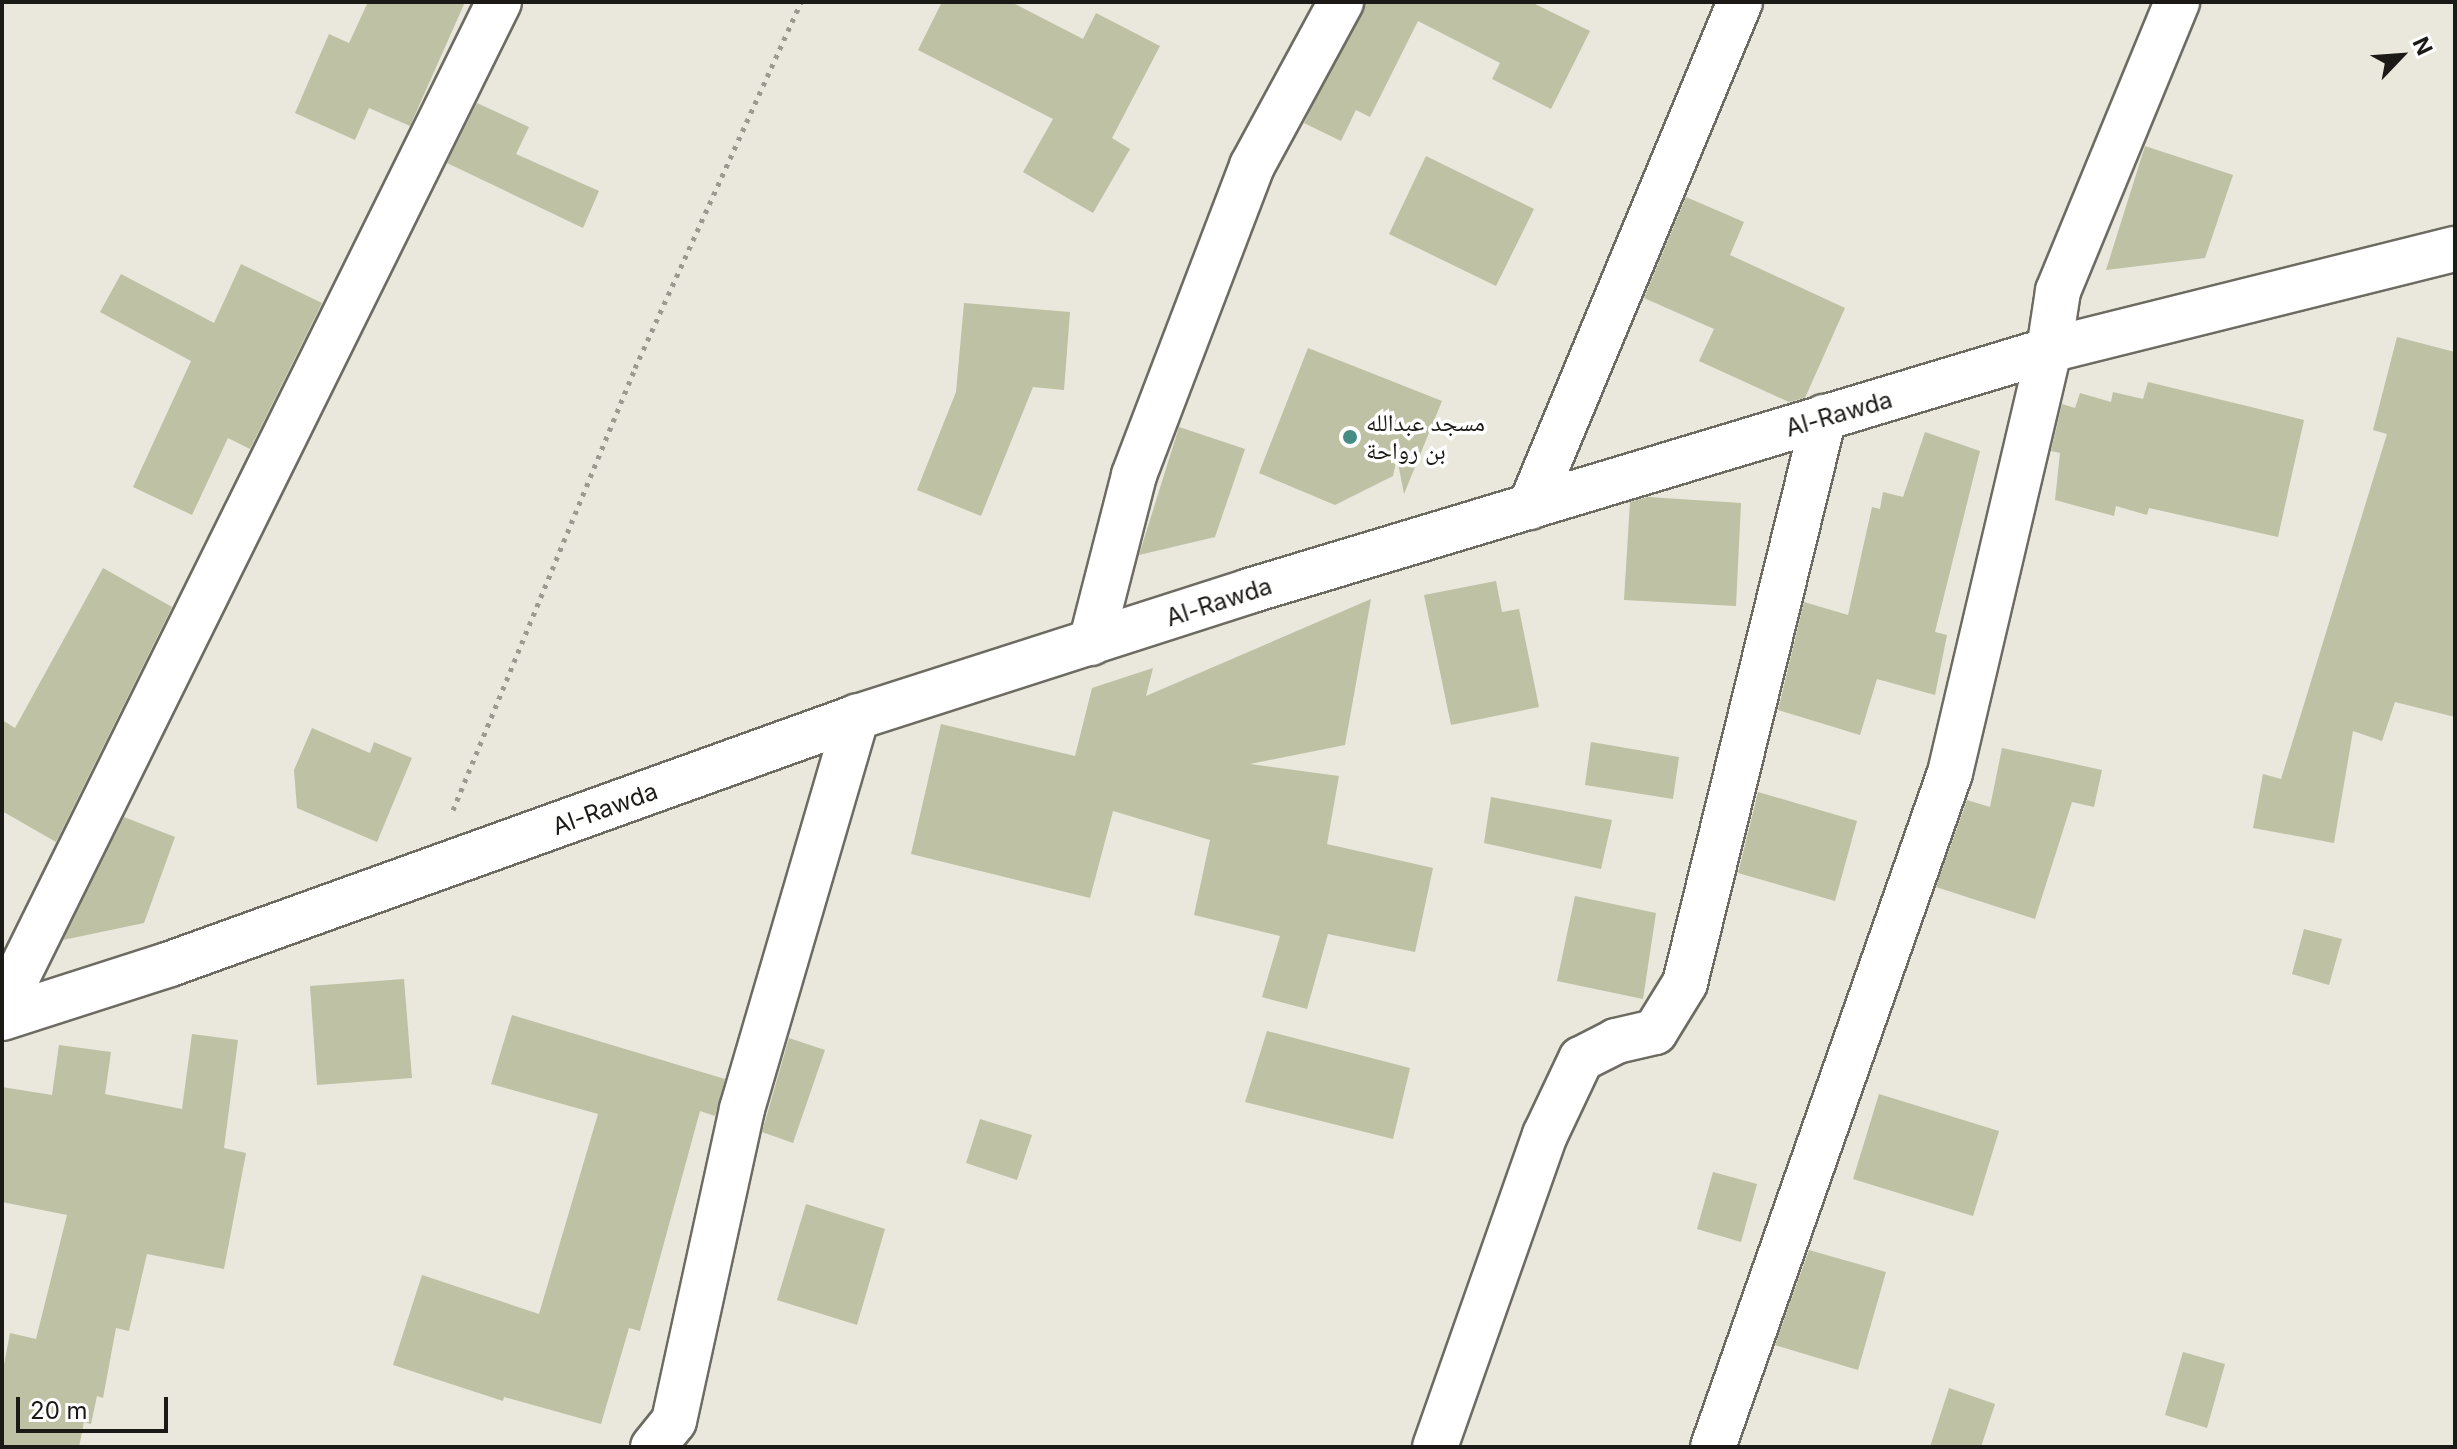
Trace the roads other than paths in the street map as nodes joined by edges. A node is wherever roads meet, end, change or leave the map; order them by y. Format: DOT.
graph roads {
  1 [pos="499,2"];
  2 [pos="1341,2"];
  3 [pos="1740,2"];
  4 [pos="2177,2"];
  5 [pos="2455,249"];
  6 [pos="2049,350"];
  7 [pos="1824,417"];
  8 [pos="1530,507"];
  9 [pos="1091,643"];
  10 [pos="857,717"];
  11 [pos="2,1008"];
  12 [pos="2,1018"];
  13 [pos="653,1447"];
  14 [pos="1435,1447"];
  15 [pos="1713,1447"];
  1 -- 11 [label="street"];
  2 -- 9 [label="street"];
  3 -- 8 [label="street"];
  4 -- 6 [label="street"];
  5 -- 6 [label="street, Al-Rawda"];
  6 -- 7 [label="street, Al-Rawda"];
  6 -- 15 [label="street"];
  7 -- 8 [label="street, Al-Rawda"];
  7 -- 14 [label="street"];
  8 -- 9 [label="street, Al-Rawda"];
  9 -- 10 [label="street, Al-Rawda"];
  10 -- 12 [label="street, Al-Rawda"];
  10 -- 13 [label="street"];
}
